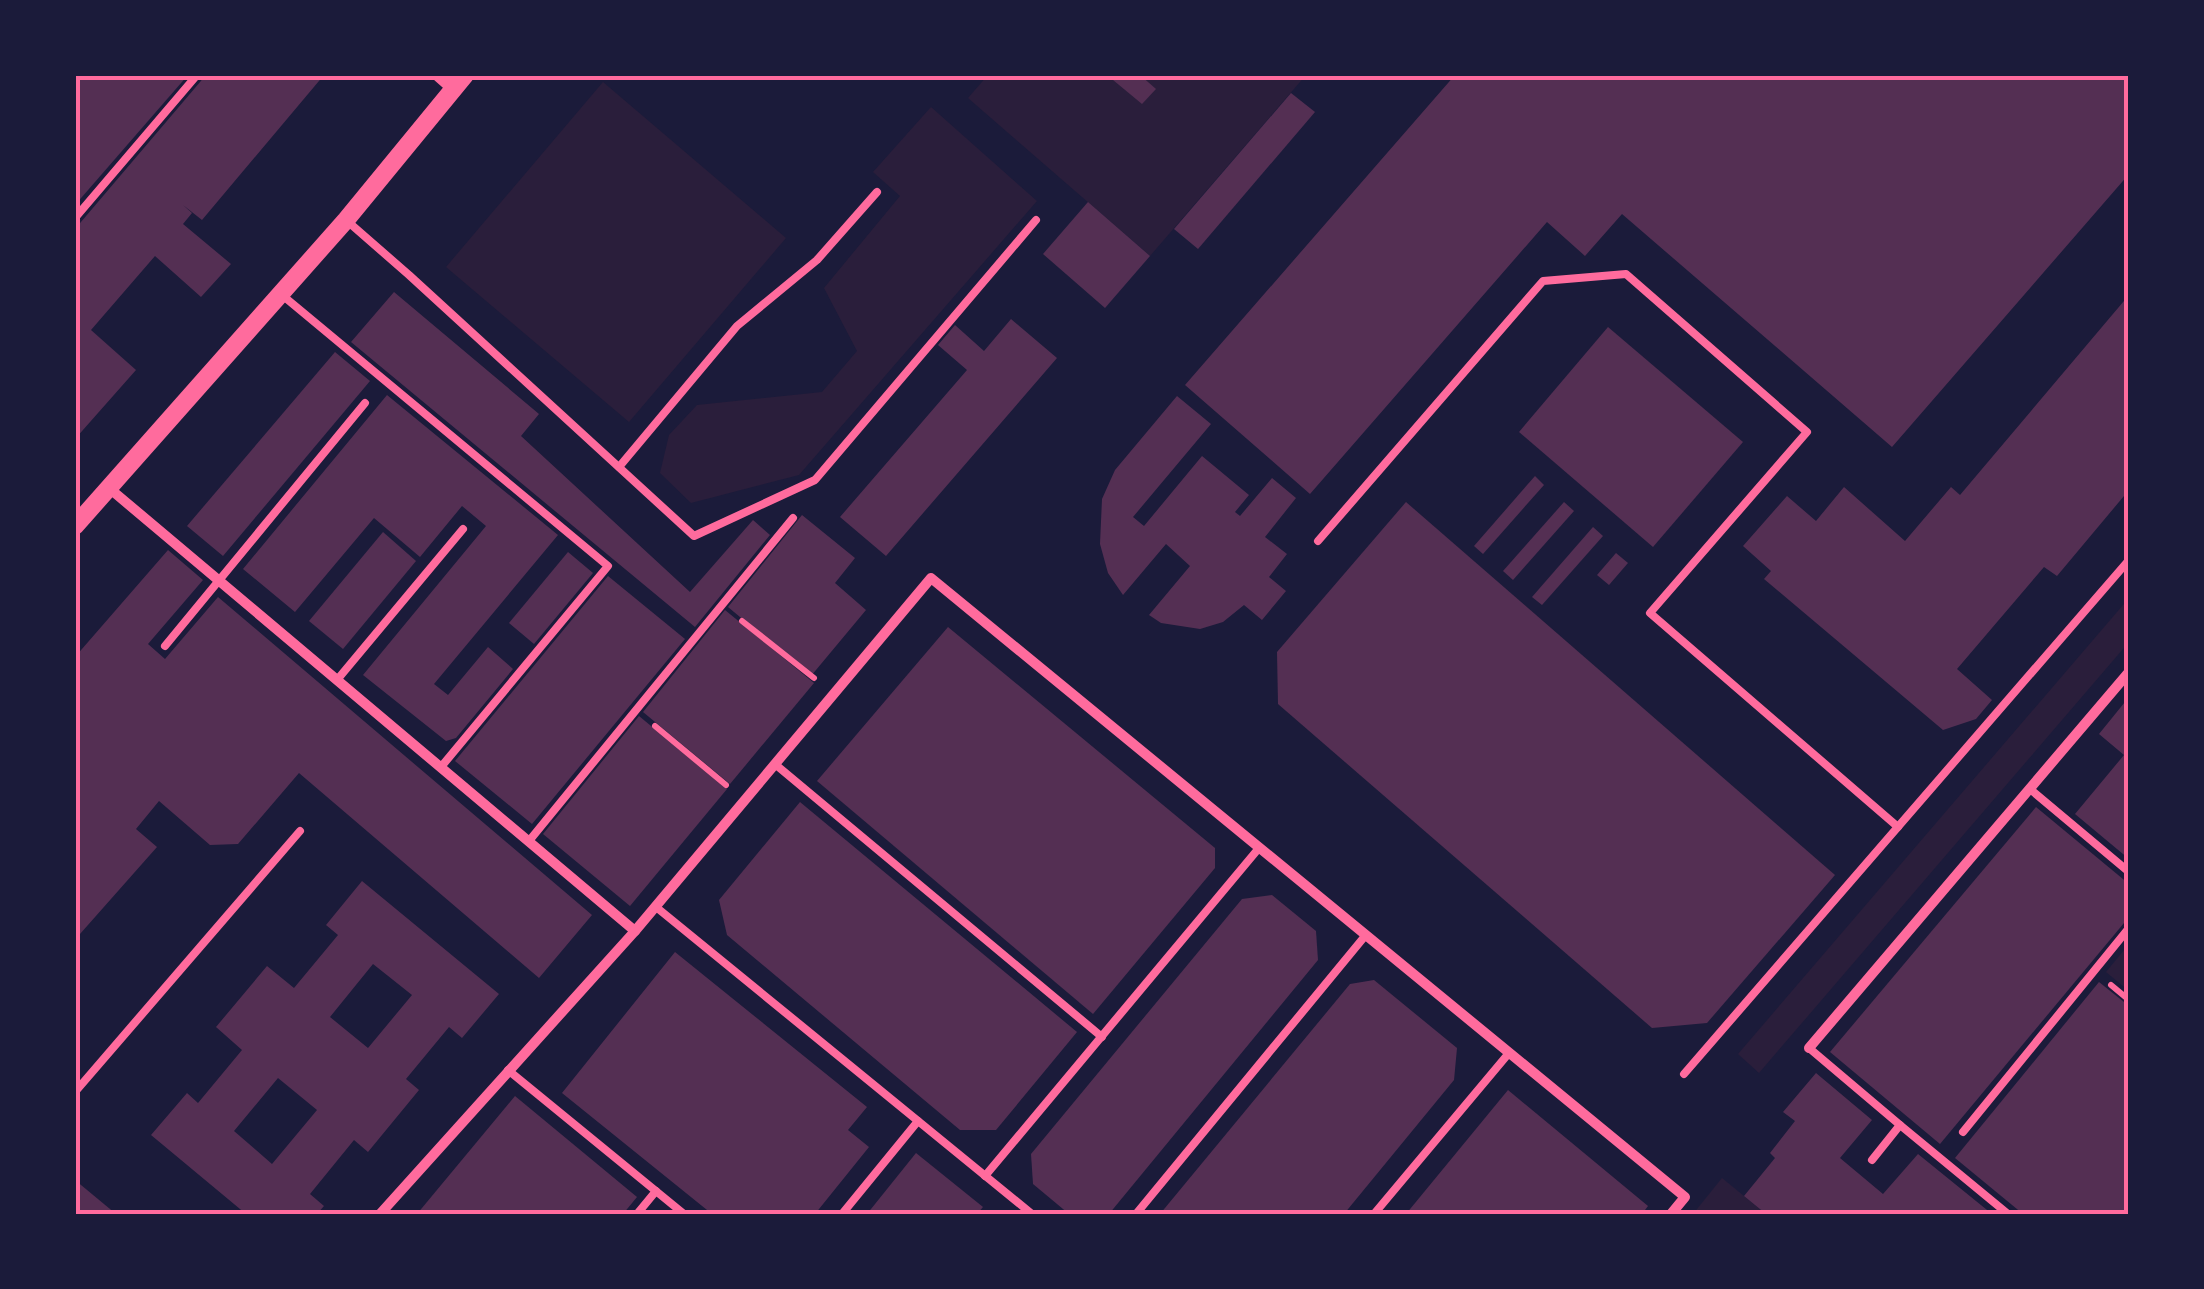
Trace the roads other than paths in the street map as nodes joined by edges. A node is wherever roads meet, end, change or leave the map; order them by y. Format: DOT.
graph roads {
  1 [pos="197,75"];
  2 [pos="436,75"];
  3 [pos="466,75"];
  4 [pos="452,90"];
  5 [pos="877,192"];
  6 [pos="75,218"];
  7 [pos="346,220"];
  8 [pos="1036,220"];
  9 [pos="281,294"];
  10 [pos="365,403"];
  11 [pos="619,467"];
  12 [pos="109,488"];
  13 [pos="793,518"];
  14 [pos="75,526"];
  15 [pos="463,529"];
  16 [pos="1318,541"];
  17 [pos="2129,560"];
  18 [pos="220,582"];
  19 [pos="166,646"];
  20 [pos="2129,672"];
  21 [pos="337,680"];
  22 [pos="776,766"];
  23 [pos="441,767"];
  24 [pos="2030,790"];
  25 [pos="1898,828"];
  26 [pos="300,830"];
  27 [pos="529,841"];
  28 [pos="1259,848"];
  29 [pos="2129,872"];
  30 [pos="656,908"];
  31 [pos="2129,928"];
  32 [pos="636,931"];
  33 [pos="1365,936"];
  34 [pos="1102,1037"];
  35 [pos="1809,1048"];
  36 [pos="1509,1053"];
  37 [pos="508,1070"];
  38 [pos="1684,1074"];
  39 [pos="75,1092"];
  40 [pos="918,1121"];
  41 [pos="1900,1125"];
  42 [pos="1962,1132"];
  43 [pos="1872,1160"];
  44 [pos="985,1176"];
  45 [pos="656,1191"];
  46 [pos="380,1214"];
  47 [pos="637,1214"];
  48 [pos="684,1214"];
  49 [pos="842,1214"];
  50 [pos="1032,1214"];
  51 [pos="1136,1214"];
  52 [pos="1374,1214"];
  53 [pos="1670,1214"];
  54 [pos="2008,1214"];
  1 -- 6 [label="lane"];
  2 -- 4 [label="street"];
  3 -- 4 [label="street"];
  4 -- 7 [label="street"];
  5 -- 11 [label="lane"];
  7 -- 9 [label="street"];
  7 -- 11 [label="lane"];
  8 -- 11 [label="lane"];
  9 -- 12 [label="street"];
  9 -- 23 [label="lane"];
  10 -- 18 [label="lane"];
  12 -- 14 [label="street"];
  12 -- 18 [label="street"];
  13 -- 27 [label="lane"];
  15 -- 21 [label="lane"];
  16 -- 25 [label="lane"];
  17 -- 25 [label="lane"];
  18 -- 19 [label="lane"];
  18 -- 21 [label="street"];
  20 -- 24 [label="street"];
  21 -- 23 [label="street"];
  22 -- 28 [label="street"];
  22 -- 30 [label="street"];
  22 -- 34 [label="lane"];
  23 -- 27 [label="street"];
  24 -- 29 [label="lane"];
  24 -- 35 [label="street"];
  25 -- 38 [label="lane"];
  26 -- 39 [label="lane"];
  27 -- 32 [label="street"];
  28 -- 33 [label="street"];
  28 -- 34 [label="lane"];
  30 -- 32 [label="street"];
  30 -- 40 [label="lane"];
  31 -- 42 [label="lane"];
  32 -- 37 [label="street"];
  33 -- 36 [label="street"];
  33 -- 51 [label="lane"];
  34 -- 44 [label="lane"];
  35 -- 41 [label="lane"];
  36 -- 52 [label="lane"];
  36 -- 53 [label="street"];
  37 -- 45 [label="lane"];
  37 -- 46 [label="street"];
  40 -- 44 [label="lane"];
  40 -- 49 [label="lane"];
  41 -- 43 [label="lane"];
  41 -- 54 [label="lane"];
  44 -- 50 [label="lane"];
  45 -- 47 [label="lane"];
  45 -- 48 [label="lane"];
}
